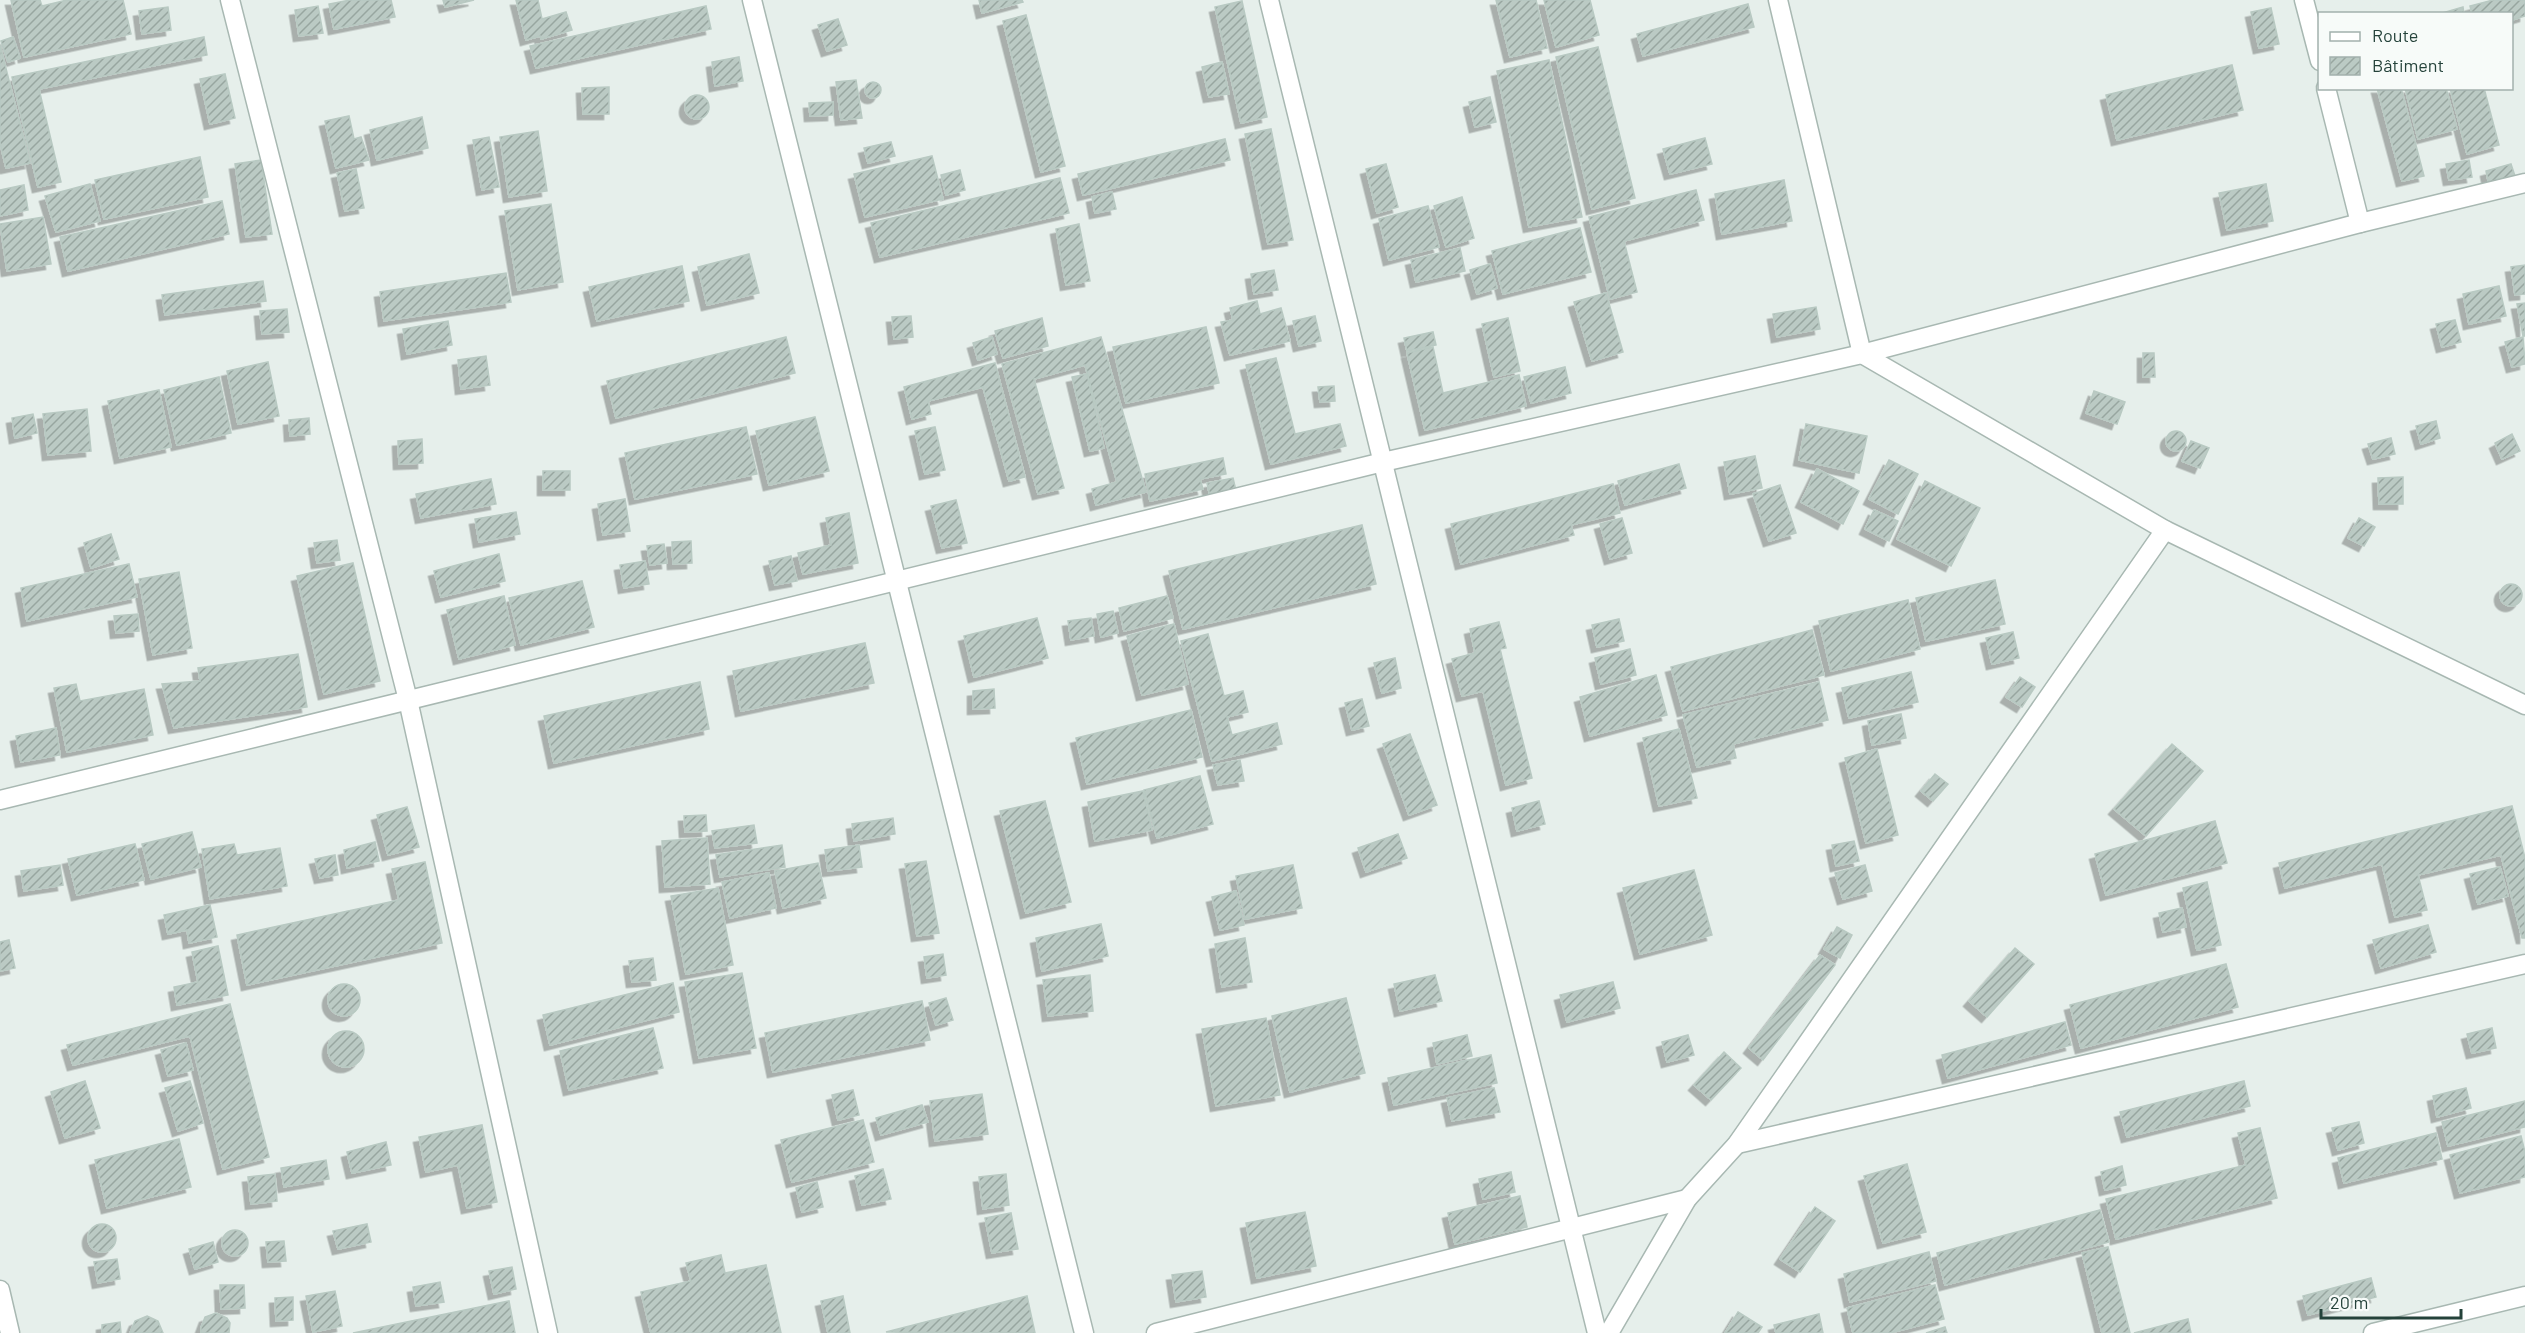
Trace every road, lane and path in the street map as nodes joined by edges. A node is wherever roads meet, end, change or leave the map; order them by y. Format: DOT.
graph roads {
  1 [pos="230,0"];
  2 [pos="752,0"];
  3 [pos="1269,0"];
  4 [pos="1778,0"];
  5 [pos="2304,0"];
  6 [pos="2318,57"];
  7 [pos="2327,90"];
  8 [pos="2525,183"];
  9 [pos="2360,223"];
  10 [pos="1862,354"];
  11 [pos="1383,462"];
  12 [pos="2165,530"];
  13 [pos="897,581"];
  14 [pos="408,700"];
  15 [pos="2525,705"];
  16 [pos="0,800"];
  17 [pos="2525,964"];
  18 [pos="1737,1144"];
  19 [pos="1687,1198"];
  20 [pos="1573,1227"];
  21 [pos="0,1290"];
  22 [pos="2525,1296"];
  23 [pos="10,1333"];
  24 [pos="548,1333"];
  25 [pos="1084,1333"];
  26 [pos="1156,1333"];
  27 [pos="1598,1333"];
  28 [pos="1609,1333"];
  29 [pos="2373,1333"];
  1 -- 14 [label="street"];
  2 -- 13 [label="street"];
  3 -- 11 [label="street"];
  4 -- 10 [label="street"];
  5 -- 6 [label="street"];
  7 -- 9 [label="street"];
  8 -- 9 [label="street"];
  9 -- 10 [label="street"];
  10 -- 11 [label="street"];
  10 -- 12 [label="street"];
  11 -- 13 [label="street"];
  11 -- 20 [label="street"];
  12 -- 15 [label="street"];
  12 -- 18 [label="street"];
  13 -- 14 [label="street"];
  13 -- 25 [label="street"];
  14 -- 16 [label="street"];
  14 -- 24 [label="street"];
  17 -- 18 [label="street"];
  18 -- 19 [label="street"];
  19 -- 20 [label="street"];
  19 -- 28 [label="street"];
  20 -- 26 [label="street"];
  20 -- 27 [label="street"];
  21 -- 23 [label="street"];
  22 -- 29 [label="street"];
}
